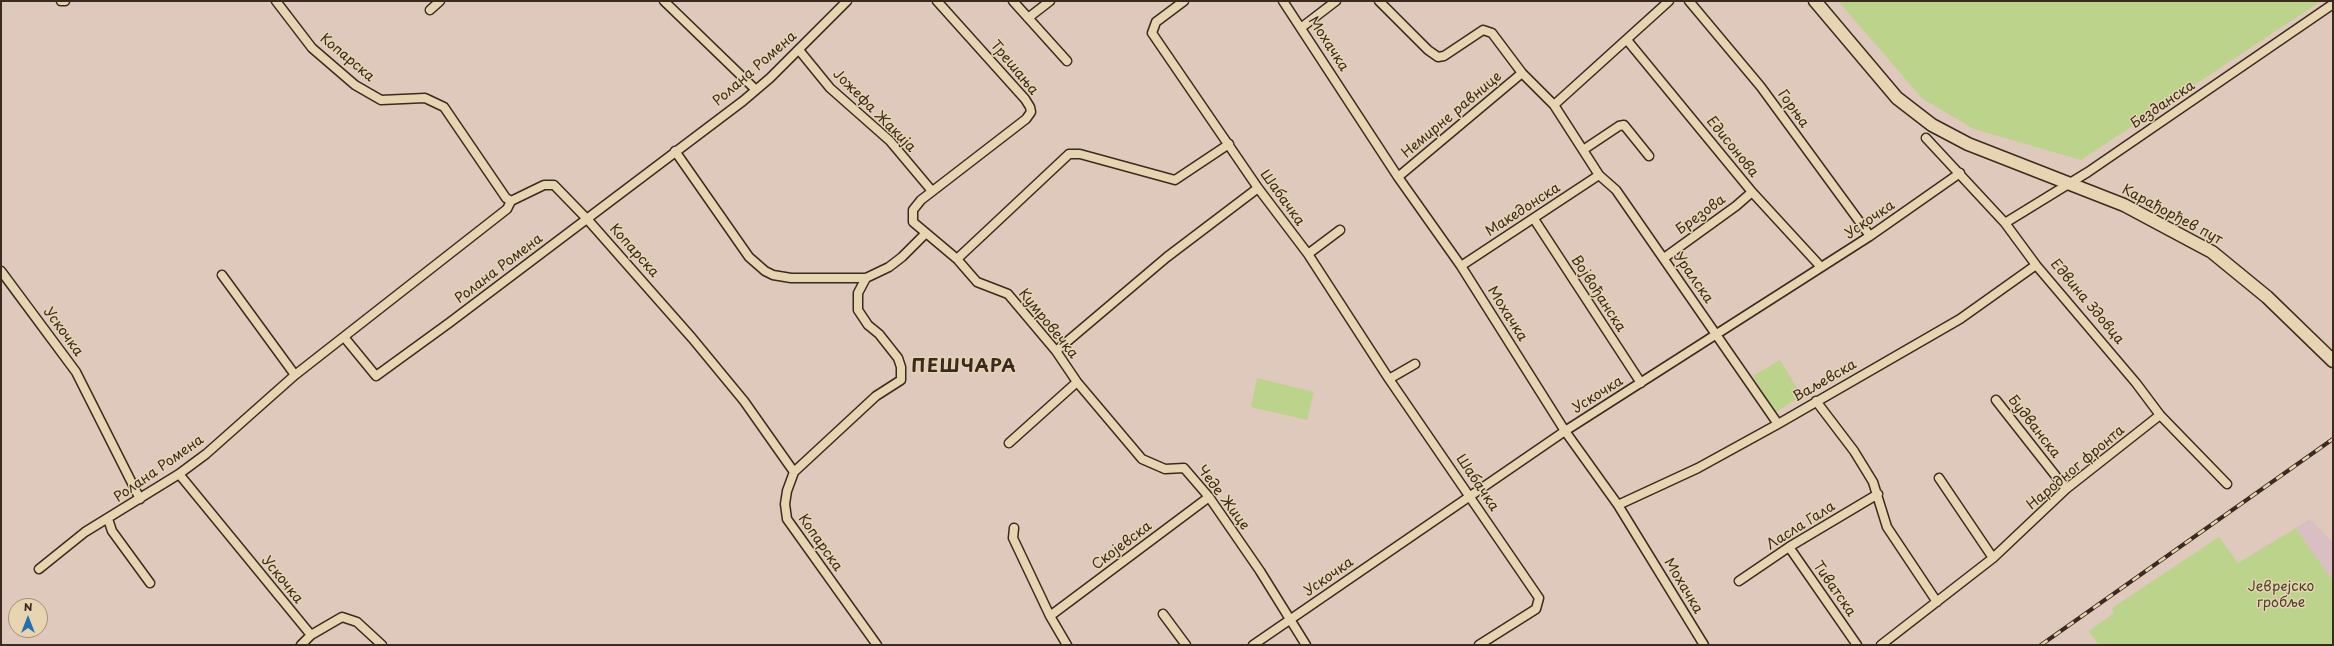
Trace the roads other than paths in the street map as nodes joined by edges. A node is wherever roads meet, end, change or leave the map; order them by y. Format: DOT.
graph roads {
  1 [pos="61,1"];
  2 [pos="65,1"];
  3 [pos="276,1"];
  4 [pos="440,1"];
  5 [pos="664,1"];
  6 [pos="847,1"];
  7 [pos="938,1"];
  8 [pos="1013,1"];
  9 [pos="1050,1"];
  10 [pos="1184,1"];
  11 [pos="1283,1"];
  12 [pos="1336,1"];
  13 [pos="1379,1"];
  14 [pos="1669,1"];
  15 [pos="1689,1"];
  16 [pos="1815,1"];
  17 [pos="2333,4"];
  18 [pos="430,10"];
  19 [pos="1028,18"];
  20 [pos="1302,27"];
  21 [pos="1627,40"];
  22 [pos="799,50"];
  23 [pos="1067,61"];
  24 [pos="1522,73"];
  25 [pos="756,90"];
  26 [pos="1554,105"];
  27 [pos="1926,138"];
  28 [pos="1229,144"];
  29 [pos="1583,150"];
  30 [pos="675,151"];
  31 [pos="1649,156"];
  32 [pos="1960,173"];
  33 [pos="1600,175"];
  34 [pos="1398,176"];
  35 [pos="2071,183"];
  36 [pos="1258,188"];
  37 [pos="932,191"];
  38 [pos="1752,192"];
  39 [pos="511,201"];
  40 [pos="1534,219"];
  41 [pos="588,220"];
  42 [pos="2004,224"];
  43 [pos="1340,230"];
  44 [pos="925,234"];
  45 [pos="1870,236"];
  46 [pos="1308,254"];
  47 [pos="1664,258"];
  48 [pos="956,259"];
  49 [pos="2036,265"];
  50 [pos="1461,266"];
  51 [pos="1821,267"];
  52 [pos="1,271"];
  53 [pos="222,275"];
  54 [pos="866,278"];
  55 [pos="1717,335"];
  56 [pos="344,337"];
  57 [pos="1056,351"];
  58 [pos="2333,361"];
  59 [pos="1415,364"];
  60 [pos="295,375"];
  61 [pos="1389,379"];
  62 [pos="1077,382"];
  63 [pos="1641,383"];
  64 [pos="1996,400"];
  65 [pos="1816,401"];
  66 [pos="2160,416"];
  67 [pos="1778,424"];
  68 [pos="1565,431"];
  69 [pos="1009,443"];
  70 [pos="794,472"];
  71 [pos="179,474"];
  72 [pos="1939,478"];
  73 [pos="2227,484"];
  74 [pos="2066,489"];
  75 [pos="1470,494"];
  76 [pos="1878,494"];
  77 [pos="1209,497"];
  78 [pos="140,500"];
  79 [pos="1618,505"];
  80 [pos="108,520"];
  81 [pos="1014,528"];
  82 [pos="1789,547"];
  83 [pos="1993,558"];
  84 [pos="39,569"];
  85 [pos="1739,581"];
  86 [pos="150,582"];
  87 [pos="1937,602"];
  88 [pos="1163,614"];
  89 [pos="1050,616"];
  90 [pos="1290,620"];
  91 [pos="311,636"];
  92 [pos="301,645"];
  93 [pos="382,645"];
  94 [pos="877,645"];
  95 [pos="1068,645"];
  96 [pos="1186,645"];
  97 [pos="1254,645"];
  98 [pos="1306,645"];
  99 [pos="1479,645"];
  100 [pos="1704,645"];
  101 [pos="1857,645"];
  102 [pos="1881,645"];
  1 -- 2 [label="street"];
  3 -- 39 [label="street, Копарска"];
  4 -- 18 [label="street"];
  5 -- 25 [label="street"];
  6 -- 22 [label="street, Ролана Ромена"];
  7 -- 37 [label="street, Трешања"];
  8 -- 19 [label="street"];
  9 -- 19 [label="street"];
  10 -- 28 [label="street, Шабачка"];
  11 -- 20 [label="street, Мохачка"];
  12 -- 20 [label="street"];
  13 -- 24 [label="street, Уралска"];
  14 -- 21 [label="street"];
  15 -- 45 [label="street, Горња"];
  16 -- 35 [label="main road, Карађорђев пут"];
  17 -- 35 [label="street, Безданска"];
  19 -- 23 [label="street"];
  20 -- 34 [label="street, Мохачка"];
  21 -- 26 [label="street"];
  21 -- 38 [label="street, Едисонова"];
  22 -- 25 [label="street, Ролана Ромена"];
  22 -- 37 [label="street, Јожефа Жакија"];
  24 -- 26 [label="street, Уралска"];
  24 -- 34 [label="street, Немирне равнице"];
  25 -- 30 [label="street, Ролана Ромена"];
  26 -- 29 [label="street, Уралска"];
  27 -- 32 [label="street, Едвина Здовца"];
  28 -- 36 [label="street, Шабачка"];
  28 -- 48 [label="street"];
  29 -- 31 [label="street"];
  29 -- 33 [label="street, Уралска"];
  30 -- 41 [label="street, Ролана Ромена"];
  30 -- 54 [label="street"];
  32 -- 42 [label="street, Едвина Здовца"];
  32 -- 45 [label="street, Ускочка"];
  33 -- 40 [label="street, Македонска"];
  33 -- 47 [label="street, Уралска"];
  34 -- 50 [label="street, Мохачка"];
  35 -- 42 [label="street, Безданска"];
  35 -- 58 [label="main road, Карађорђев пут"];
  36 -- 46 [label="street, Шабачка"];
  36 -- 57 [label="street"];
  37 -- 44 [label="street, Кумровечка"];
  38 -- 47 [label="street, Брезова"];
  38 -- 51 [label="street, Едисонова"];
  39 -- 41 [label="street, Копарска"];
  39 -- 56 [label="street, Ролана Ромена"];
  40 -- 50 [label="street, Македонска"];
  40 -- 63 [label="street, Војвођанска"];
  41 -- 56 [label="street, Ролана Ромена"];
  41 -- 70 [label="street, Копарска"];
  42 -- 49 [label="street, Едвина Здовца"];
  43 -- 46 [label="street"];
  44 -- 48 [label="street, Кумровечка"];
  44 -- 54 [label="street"];
  45 -- 51 [label="street, Ускочка"];
  46 -- 61 [label="street, Шабачка"];
  47 -- 55 [label="street, Уралска"];
  48 -- 57 [label="street, Кумровечка"];
  49 -- 65 [label="street, Ваљевска"];
  49 -- 66 [label="street, Едвина Здовца"];
  50 -- 68 [label="street, Мохачка"];
  51 -- 55 [label="street, Ускочка"];
  52 -- 78 [label="street, Ускочка"];
  53 -- 60 [label="street"];
  54 -- 70 [label="street"];
  55 -- 63 [label="street, Ускочка"];
  55 -- 67 [label="street, Уралска"];
  56 -- 60 [label="street, Ролана Ромена"];
  57 -- 62 [label="street, Кумровечка"];
  59 -- 61 [label="street"];
  60 -- 71 [label="street, Ролана Ромена"];
  61 -- 75 [label="street, Шабачка"];
  62 -- 69 [label="street"];
  62 -- 77 [label="street, Чеде Жице"];
  63 -- 68 [label="street, Ускочка"];
  64 -- 74 [label="street, Будванска"];
  65 -- 67 [label="street, Ваљевска"];
  65 -- 76 [label="street"];
  66 -- 73 [label="street, Едвина Здовца"];
  66 -- 74 [label="street, Народног фронта"];
  67 -- 79 [label="street, Ваљевска"];
  68 -- 75 [label="street, Ускочка"];
  68 -- 79 [label="street, Мохачка"];
  70 -- 94 [label="street, Копарска"];
  71 -- 78 [label="street, Ролана Ромена"];
  71 -- 91 [label="street, Ускочка"];
  72 -- 83 [label="street"];
  74 -- 83 [label="street, Народног фронта"];
  75 -- 90 [label="street, Ускочка"];
  75 -- 99 [label="street, Шабачка"];
  76 -- 82 [label="street, Ласла Гала"];
  76 -- 87 [label="street"];
  77 -- 89 [label="street, Скојевска"];
  77 -- 90 [label="street, Чеде Жице"];
  78 -- 80 [label="street, Ролана Ромена"];
  79 -- 100 [label="street, Мохачка"];
  80 -- 84 [label="street, Ролана Ромена"];
  80 -- 86 [label="street"];
  81 -- 89 [label="street"];
  82 -- 85 [label="street, Ласла Гала"];
  82 -- 101 [label="street, Тиватска"];
  83 -- 87 [label="street, Народног фронта"];
  87 -- 102 [label="street, Народног фронта"];
  88 -- 96 [label="street"];
  89 -- 95 [label="street"];
  90 -- 97 [label="street, Ускочка"];
  90 -- 98 [label="street, Чеде Жице"];
  91 -- 92 [label="street"];
  91 -- 93 [label="street"];
}
